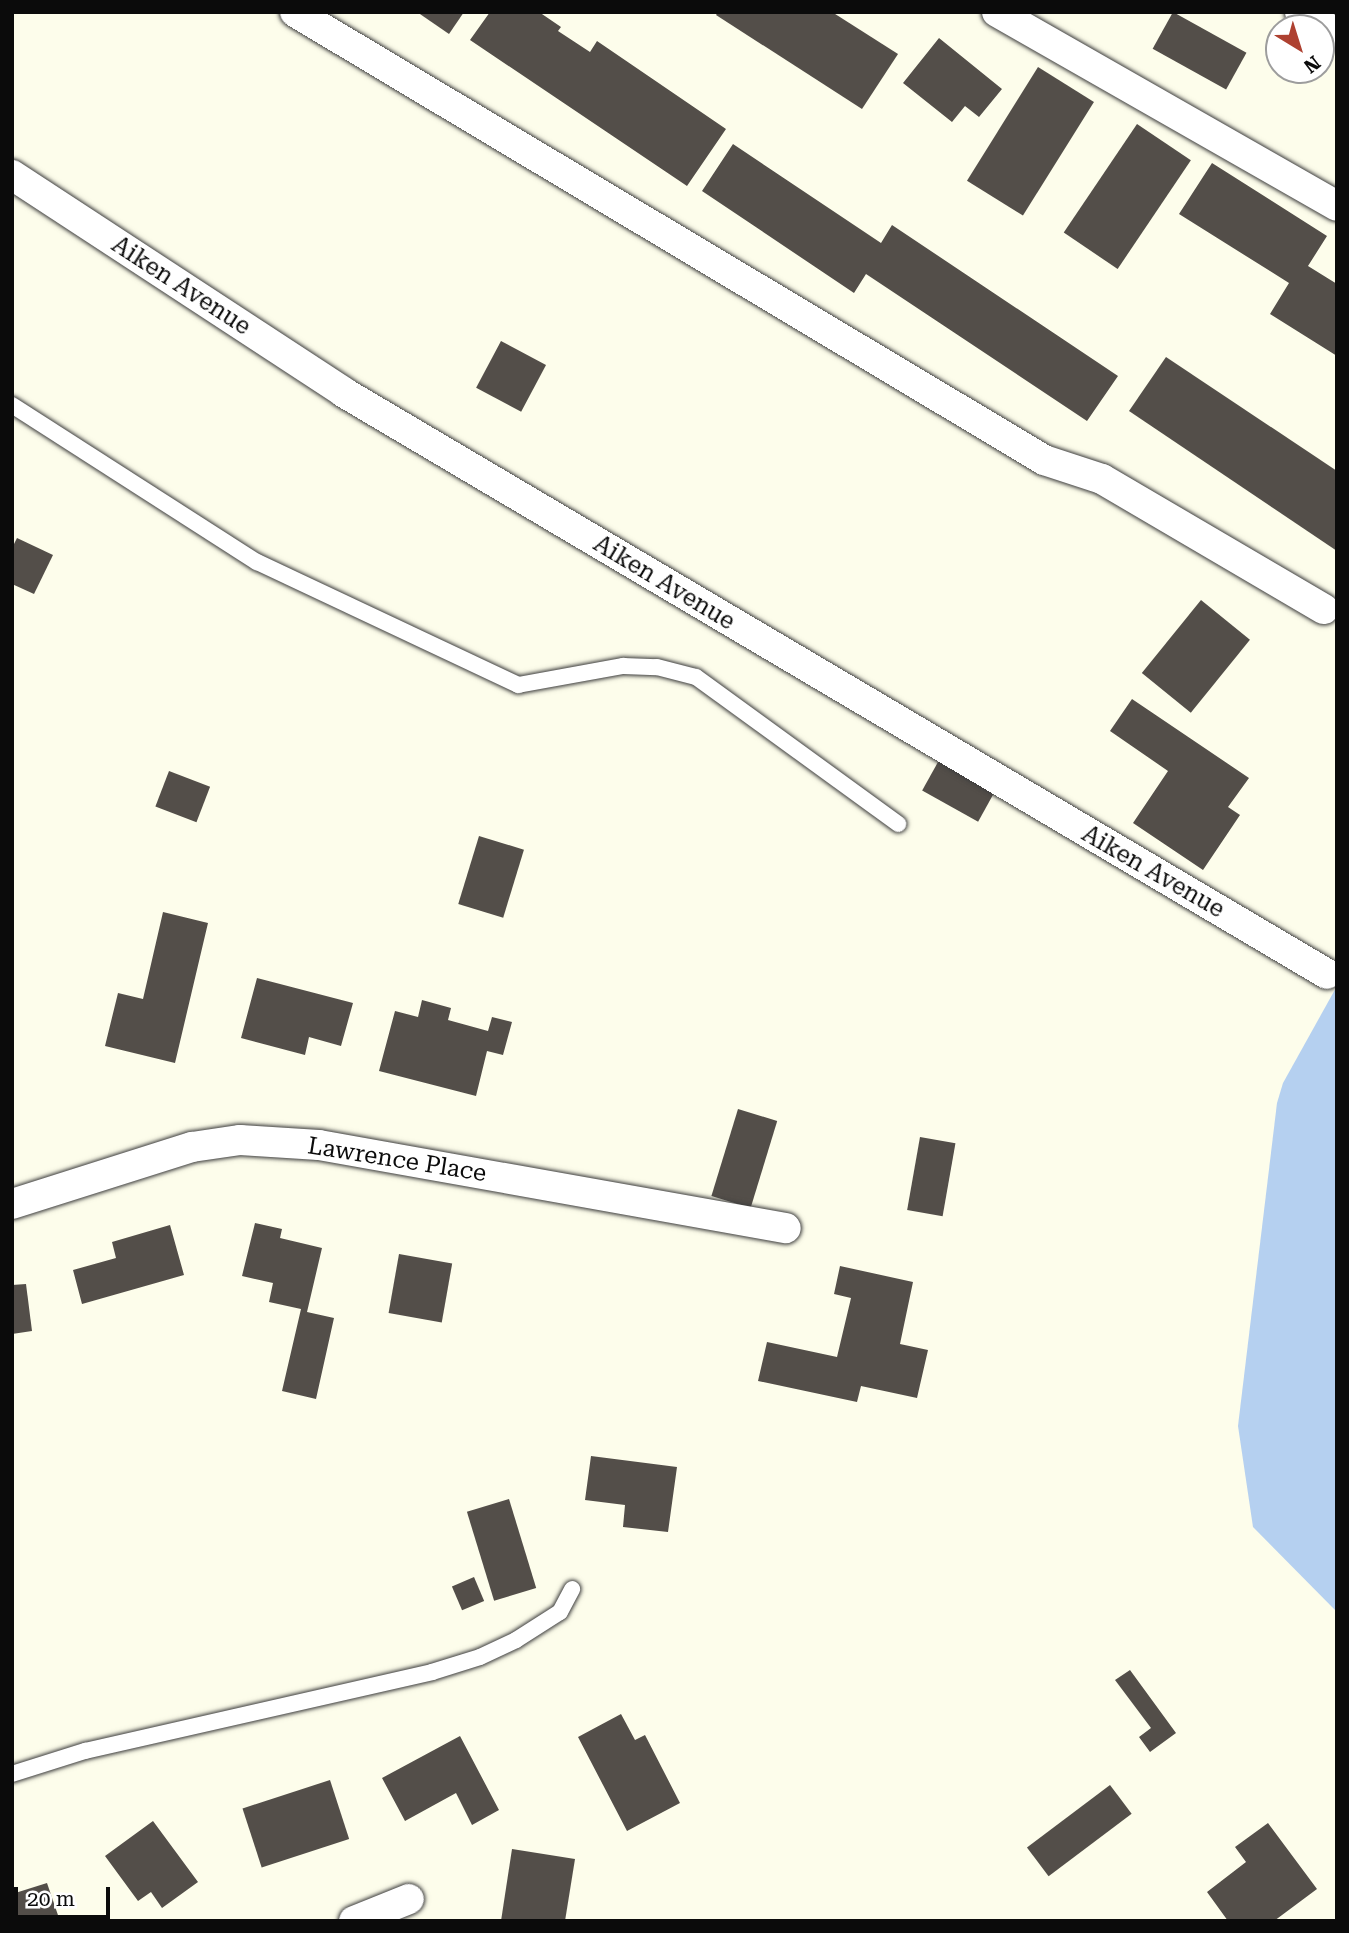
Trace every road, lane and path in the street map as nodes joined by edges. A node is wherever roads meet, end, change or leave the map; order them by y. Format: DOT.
graph roads {
  1 [pos="295,12"];
  2 [pos="997,12"];
  3 [pos="1300,12"];
  4 [pos="1337,33"];
  5 [pos="12,175"];
  6 [pos="1337,206"];
  7 [pos="12,405"];
  8 [pos="1324,609"];
  9 [pos="898,824"];
  10 [pos="1327,974"];
  11 [pos="12,1204"];
  12 [pos="786,1228"];
  13 [pos="572,1589"];
  14 [pos="12,1773"];
  15 [pos="409,1899"];
  16 [pos="354,1921"];
  1 -- 8 [label="street"];
  2 -- 6 [label="street"];
  3 -- 4 [label="street"];
  5 -- 10 [label="street, Aiken Avenue"];
  7 -- 9 [label="lane"];
  11 -- 12 [label="street, Lawrence Place"];
  13 -- 14 [label="lane"];
  15 -- 16 [label="street"];
}
